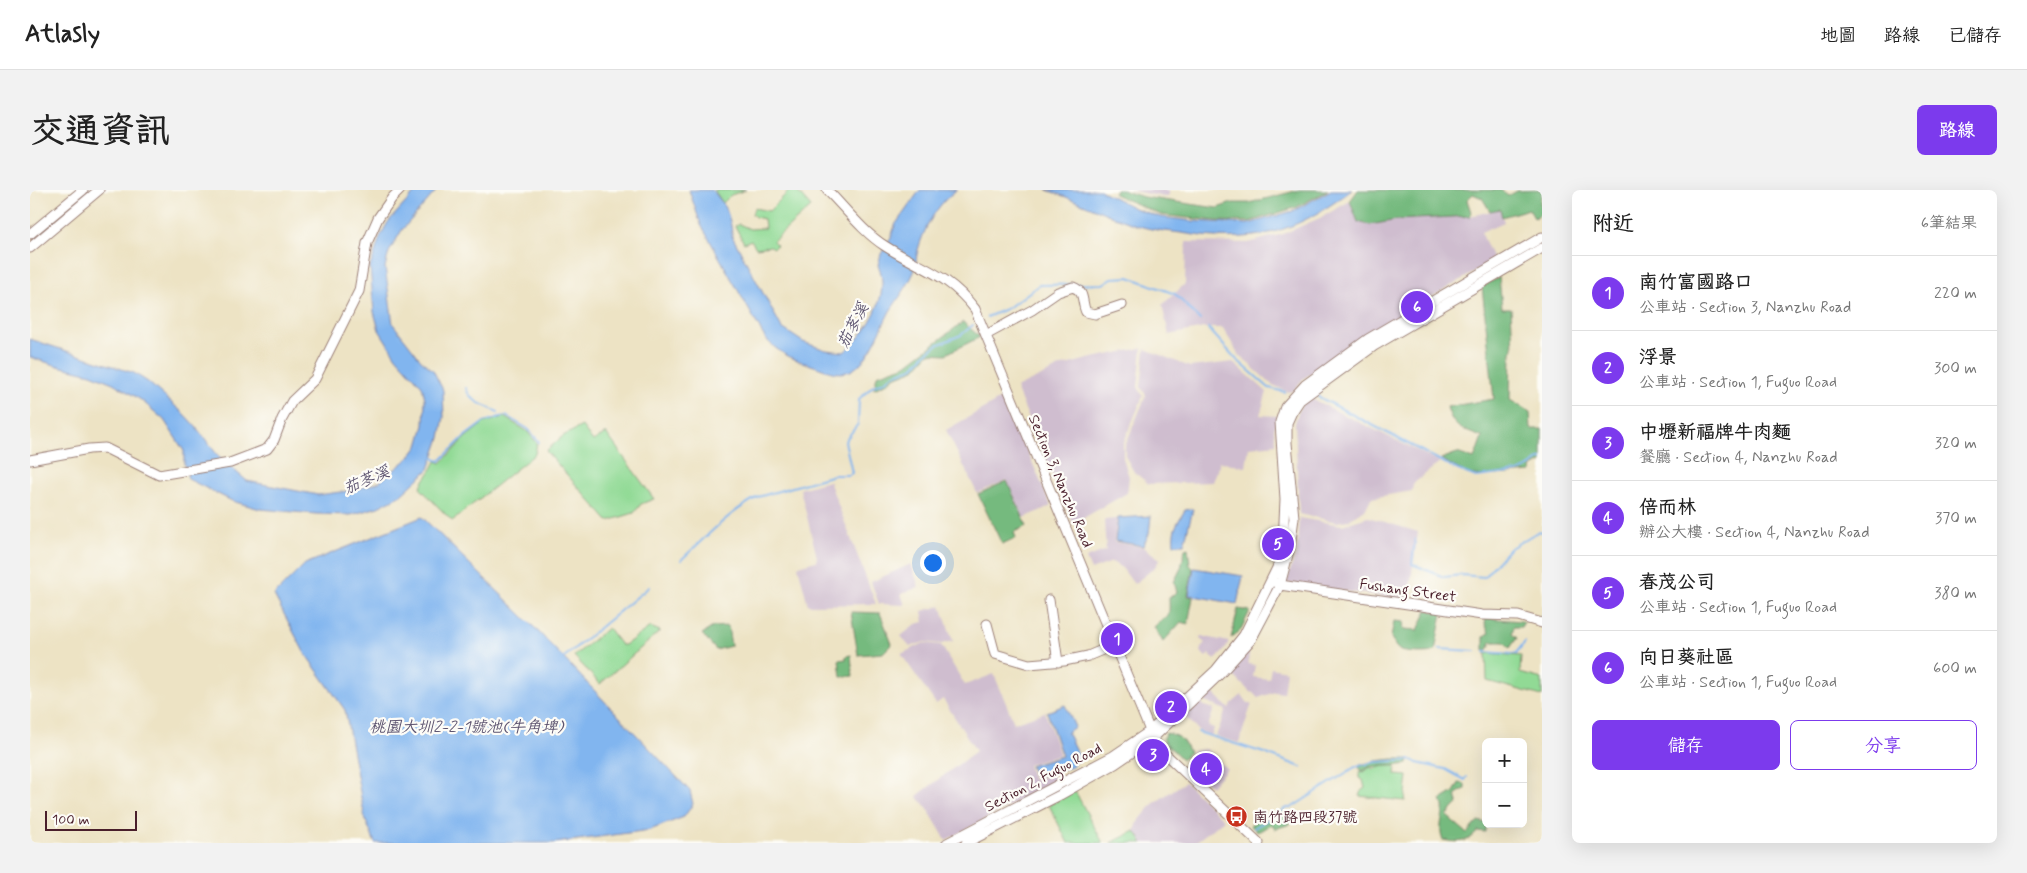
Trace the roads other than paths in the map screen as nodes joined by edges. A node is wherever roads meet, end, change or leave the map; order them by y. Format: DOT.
graph roads {
  1 [pos="83,190"];
  2 [pos="99,190"];
  3 [pos="400,190"];
  4 [pos="827,190"];
  5 [pos="30,234"];
  6 [pos="1542,238"];
  7 [pos="30,248"];
  8 [pos="1542,248"];
  9 [pos="1122,305"];
  10 [pos="986,335"];
  11 [pos="30,460"];
  12 [pos="1271,580"];
  13 [pos="1280,585"];
  14 [pos="1049,600"];
  15 [pos="1542,623"];
  16 [pos="987,624"];
  17 [pos="1114,645"];
  18 [pos="1058,662"];
  19 [pos="1152,734"];
  20 [pos="947,843"];
  21 [pos="966,843"];
  22 [pos="1259,843"];
  1 -- 5 [label="street"];
  2 -- 7 [label="street"];
  3 -- 11 [label="street"];
  4 -- 10 [label="street, Section 3, Nanzhu Road"];
  6 -- 12 [label="street"];
  8 -- 13 [label="street"];
  9 -- 10 [label="street"];
  10 -- 17 [label="street, Section 3, Nanzhu Road"];
  12 -- 13 [label="street, Fushang Street"];
  12 -- 19 [label="street"];
  13 -- 15 [label="street, Fushang Street"];
  13 -- 19 [label="street"];
  14 -- 18 [label="street"];
  16 -- 18 [label="street"];
  17 -- 18 [label="street"];
  17 -- 19 [label="street, Section 3, Nanzhu Road"];
  19 -- 20 [label="street, Section 2, Fuguo Road"];
  19 -- 21 [label="street, Section 2, Fuguo Road"];
  19 -- 22 [label="street, Section 3, Nanzhu Road"];
}
